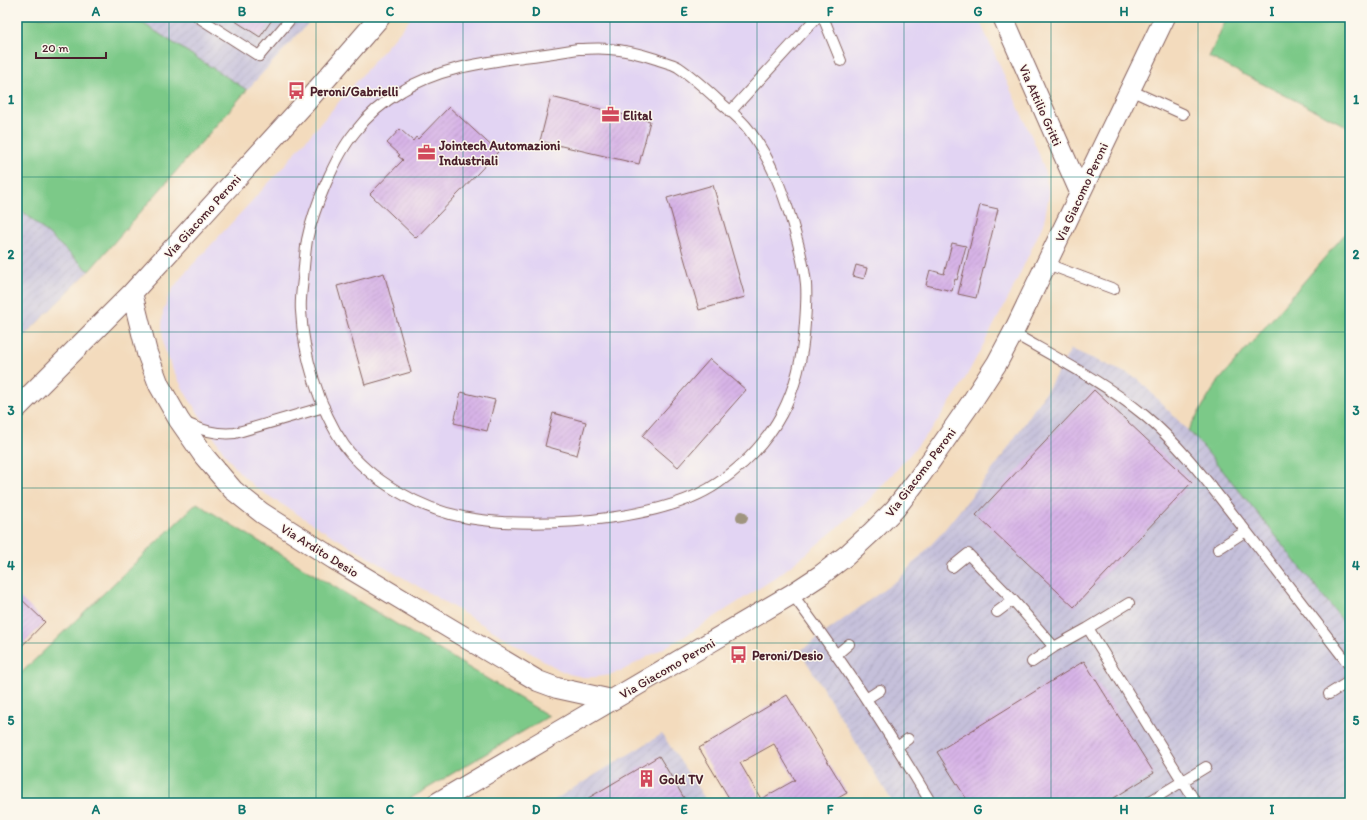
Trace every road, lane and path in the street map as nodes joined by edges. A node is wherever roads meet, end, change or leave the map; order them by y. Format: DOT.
graph roads {
  1 [pos="198,17"];
  2 [pos="292,17"];
  3 [pos="380,17"];
  4 [pos="817,17"];
  5 [pos="822,17"];
  6 [pos="1003,17"];
  7 [pos="1164,17"];
  8 [pos="841,61"];
  9 [pos="1130,90"];
  10 [pos="730,112"];
  11 [pos="1183,114"];
  12 [pos="1080,192"];
  13 [pos="1047,264"];
  14 [pos="1114,289"];
  15 [pos="132,293"];
  16 [pos="1013,333"];
  17 [pos="324,407"];
  18 [pos="17,408"];
  19 [pos="180,420"];
  20 [pos="1246,531"];
  21 [pos="1218,548"];
  22 [pos="952,567"];
  23 [pos="792,594"];
  24 [pos="1013,600"];
  25 [pos="1129,603"];
  26 [pos="997,612"];
  27 [pos="1088,628"];
  28 [pos="849,644"];
  29 [pos="1054,647"];
  30 [pos="836,655"];
  31 [pos="1032,662"];
  32 [pos="1350,666"];
  33 [pos="1350,681"];
  34 [pos="880,690"];
  35 [pos="1329,694"];
  36 [pos="866,699"];
  37 [pos="612,700"];
  38 [pos="908,739"];
  39 [pos="897,746"];
  40 [pos="1206,767"];
  41 [pos="1182,781"];
  42 [pos="448,800"];
  43 [pos="931,803"];
  44 [pos="1147,803"];
  45 [pos="1196,803"];
  1 -- 2 [label="lane"];
  3 -- 15 [label="street, Via Giacomo Peroni"];
  4 -- 10 [label="lane"];
  5 -- 8 [label="lane"];
  6 -- 12 [label="street, Via Attilio Gritti"];
  7 -- 9 [label="street, Via Giacomo Peroni"];
  9 -- 11 [label="lane"];
  9 -- 12 [label="street, Via Giacomo Peroni"];
  10 -- 17 [label="lane"];
  10 -- 17 [label="lane"];
  12 -- 13 [label="street, Via Giacomo Peroni"];
  13 -- 14 [label="lane"];
  13 -- 16 [label="street, Via Giacomo Peroni"];
  15 -- 18 [label="street, Via Giacomo Peroni"];
  15 -- 19 [label="street, Via Ardito Desio"];
  16 -- 20 [label="lane"];
  16 -- 23 [label="street, Via Giacomo Peroni"];
  17 -- 19 [label="lane"];
  19 -- 37 [label="street, Via Ardito Desio"];
  20 -- 21 [label="lane"];
  20 -- 32 [label="lane"];
  22 -- 24 [label="lane"];
  23 -- 30 [label="lane"];
  23 -- 37 [label="street, Via Giacomo Peroni"];
  24 -- 26 [label="lane"];
  24 -- 29 [label="lane"];
  25 -- 27 [label="lane"];
  27 -- 29 [label="lane"];
  27 -- 41 [label="lane"];
  28 -- 30 [label="lane"];
  29 -- 31 [label="lane"];
  30 -- 36 [label="lane"];
  33 -- 35 [label="lane"];
  34 -- 36 [label="lane"];
  36 -- 39 [label="lane"];
  37 -- 42 [label="street, Via Giacomo Peroni"];
  38 -- 39 [label="lane"];
  39 -- 43 [label="lane"];
  40 -- 41 [label="lane"];
  41 -- 44 [label="lane"];
  41 -- 45 [label="lane"];
}
